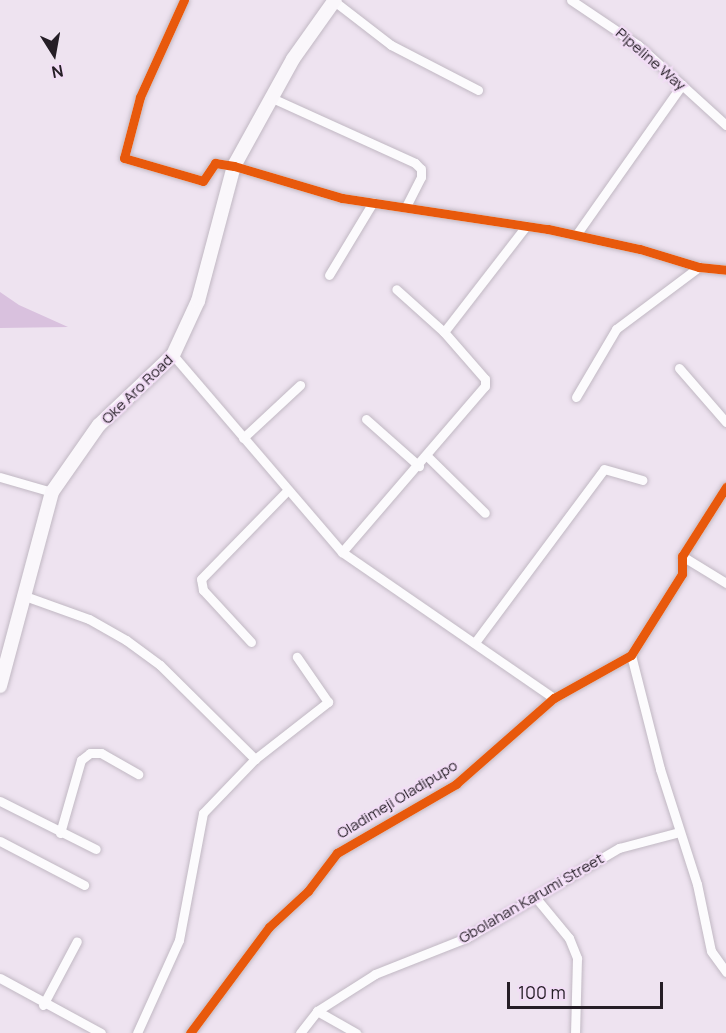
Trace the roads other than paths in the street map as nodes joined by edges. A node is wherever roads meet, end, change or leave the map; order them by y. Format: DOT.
graph roads {
  1 [pos="184,0"];
  2 [pos="571,0"];
  3 [pos="335,1"];
  4 [pos="682,85"];
  5 [pos="478,90"];
  6 [pos="273,98"];
  7 [pos="726,126"];
  8 [pos="234,166"];
  9 [pos="373,202"];
  10 [pos="406,207"];
  11 [pos="526,226"];
  12 [pos="576,236"];
  13 [pos="699,267"];
  14 [pos="726,270"];
  15 [pos="329,275"];
  16 [pos="396,289"];
  17 [pos="444,332"];
  18 [pos="173,355"];
  19 [pos="679,368"];
  20 [pos="300,385"];
  21 [pos="576,397"];
  22 [pos="366,419"];
  23 [pos="726,422"];
  24 [pos="243,438"];
  25 [pos="427,456"];
  26 [pos="419,466"];
  27 [pos="0,477"];
  28 [pos="642,480"];
  29 [pos="726,487"];
  30 [pos="287,490"];
  31 [pos="52,492"];
  32 [pos="485,513"];
  33 [pos="342,552"];
  34 [pos="682,556"];
  35 [pos="726,583"];
  36 [pos="22,595"];
  37 [pos="476,640"];
  38 [pos="251,642"];
  39 [pos="631,655"];
  40 [pos="297,657"];
  41 [pos="0,686"];
  42 [pos="554,698"];
  43 [pos="255,759"];
  44 [pos="138,774"];
  45 [pos="0,801"];
  46 [pos="679,831"];
  47 [pos="60,833"];
  48 [pos="0,841"];
  49 [pos="96,849"];
  50 [pos="84,885"];
  51 [pos="536,898"];
  52 [pos="77,941"];
  53 [pos="726,972"];
  54 [pos="0,978"];
  55 [pos="43,1005"];
  56 [pos="316,1011"];
  57 [pos="101,1033"];
  58 [pos="137,1033"];
  59 [pos="190,1033"];
  60 [pos="300,1033"];
  61 [pos="356,1033"];
  62 [pos="575,1033"];
  1 -- 8 [label="street"];
  2 -- 4 [label="street, Pipeline Way"];
  3 -- 5 [label="street"];
  3 -- 6 [label="main road, Oke Aro Road"];
  4 -- 7 [label="street, Pipeline Way"];
  4 -- 12 [label="street"];
  6 -- 8 [label="main road, Oke Aro Road"];
  6 -- 10 [label="street"];
  8 -- 9 [label="street"];
  8 -- 18 [label="main road, Oke Aro Road"];
  9 -- 10 [label="street"];
  9 -- 15 [label="street"];
  10 -- 11 [label="street"];
  11 -- 12 [label="street"];
  11 -- 17 [label="street"];
  12 -- 13 [label="street"];
  13 -- 14 [label="street"];
  13 -- 21 [label="street"];
  16 -- 17 [label="street"];
  17 -- 25 [label="street"];
  18 -- 24 [label="street"];
  18 -- 31 [label="main road, Oke Aro Road"];
  19 -- 23 [label="street"];
  20 -- 24 [label="street"];
  22 -- 26 [label="street"];
  24 -- 30 [label="street"];
  25 -- 26 [label="street"];
  25 -- 32 [label="street"];
  26 -- 33 [label="street"];
  27 -- 31 [label="street"];
  28 -- 37 [label="street"];
  29 -- 34 [label="street"];
  30 -- 33 [label="street"];
  30 -- 38 [label="street"];
  31 -- 36 [label="main road, Oke Aro Road"];
  33 -- 37 [label="street"];
  34 -- 35 [label="street"];
  34 -- 39 [label="street"];
  36 -- 41 [label="main road, Oke Aro Road"];
  36 -- 43 [label="street"];
  37 -- 42 [label="street"];
  39 -- 42 [label="street, Oladimeji Oladipupo"];
  39 -- 46 [label="street"];
  40 -- 43 [label="street"];
  42 -- 59 [label="street, Oladimeji Oladipupo"];
  43 -- 58 [label="street"];
  44 -- 47 [label="street"];
  45 -- 47 [label="street"];
  46 -- 51 [label="street, Gbolahan Karumi Street"];
  46 -- 53 [label="street"];
  47 -- 49 [label="street"];
  48 -- 50 [label="street"];
  51 -- 56 [label="street, Gbolahan Karumi Street"];
  51 -- 62 [label="street"];
  52 -- 55 [label="street"];
  54 -- 55 [label="street"];
  55 -- 57 [label="street"];
  56 -- 60 [label="street, Gbolahan Karumi Street"];
  56 -- 61 [label="street"];
}
